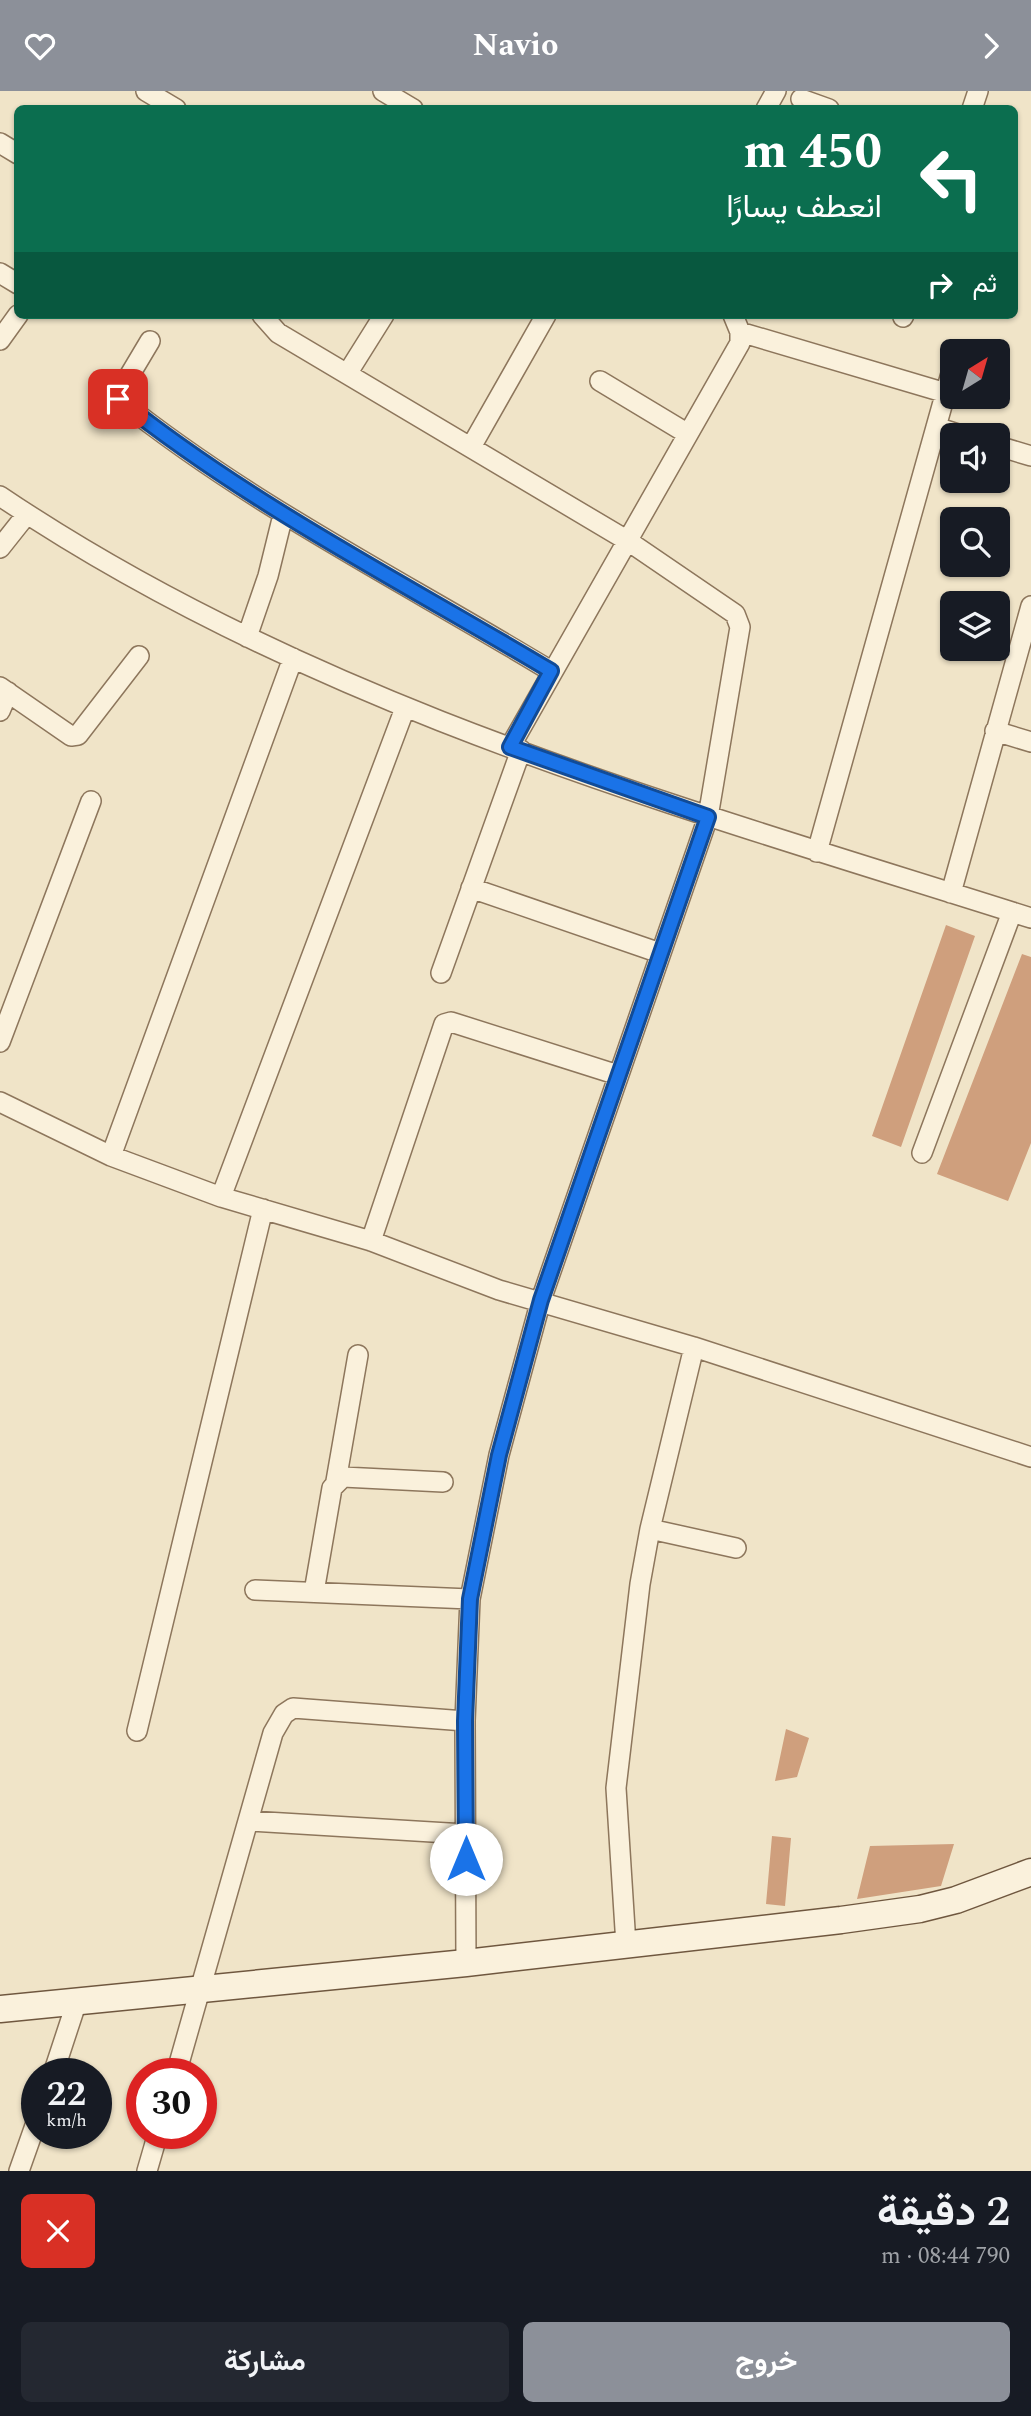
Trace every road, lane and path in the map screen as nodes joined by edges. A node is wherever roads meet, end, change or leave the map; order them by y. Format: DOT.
graph roads {
  1 [pos="146,91"];
  2 [pos="384,96"];
  3 [pos="801,99"];
  4 [pos="169,105"];
  5 [pos="404,105"];
  6 [pos="818,105"];
  7 [pos="15,319"];
  8 [pos="266,319"];
  9 [pos="381,319"];
  10 [pos="544,319"];
  11 [pos="737,324"];
  12 [pos="0,340"];
  13 [pos="150,341"];
  14 [pos="347,374"];
  15 [pos="600,381"];
  16 [pos="940,391"];
  17 [pos="941,409"];
  18 [pos="936,427"];
  19 [pos="940,428"];
  20 [pos="688,434"];
  21 [pos="471,447"];
  22 [pos="1010,450"];
  23 [pos="1031,456"];
  24 [pos="0,496"];
  25 [pos="27,514"];
  26 [pos="283,515"];
  27 [pos="628,541"];
  28 [pos="0,548"];
  29 [pos="1031,606"];
  30 [pos="247,637"];
  31 [pos="139,656"];
  32 [pos="293,658"];
  33 [pos="551,671"];
  34 [pos="4,689"];
  35 [pos="405,708"];
  36 [pos="0,711"];
  37 [pos="995,731"];
  38 [pos="1031,743"];
  39 [pos="516,749"];
  40 [pos="91,801"];
  41 [pos="708,817"];
  42 [pos="817,852"];
  43 [pos="471,888"];
  44 [pos="951,893"];
  45 [pos="1022,915"];
  46 [pos="660,953"];
  47 [pos="441,973"];
  48 [pos="0,1042"];
  49 [pos="618,1075"];
  50 [pos="0,1102"];
  51 [pos="922,1153"];
  52 [pos="111,1156"];
  53 [pos="221,1197"];
  54 [pos="263,1209"];
  55 [pos="371,1241"];
  56 [pos="541,1300"];
  57 [pos="694,1347"];
  58 [pos="358,1355"];
  59 [pos="1031,1457"];
  60 [pos="336,1481"];
  61 [pos="443,1482"];
  62 [pos="650,1529"];
  63 [pos="736,1548"];
  64 [pos="255,1590"];
  65 [pos="314,1592"];
  66 [pos="470,1599"];
  67 [pos="465,1721"];
  68 [pos="137,1731"];
  69 [pos="249,1821"];
  70 [pos="466,1833"];
  71 [pos="1029,1872"];
  72 [pos="626,1945"];
  73 [pos="466,1963"];
  74 [pos="202,1988"];
  75 [pos="77,2001"];
  76 [pos="0,2008"];
  77 [pos="57,2058"];
  78 [pos="181,2058"];
  79 [pos="27,2149"];
  80 [pos="153,2149"];
  81 [pos="19,2171"];
  82 [pos="147,2171"];
  1 -- 4 [label="street"];
  2 -- 5 [label="street"];
  3 -- 6 [label="street"];
  7 -- 12 [label="street"];
  8 -- 14 [label="street"];
  9 -- 14 [label="street"];
  10 -- 21 [label="street"];
  11 -- 16 [label="street"];
  11 -- 20 [label="street"];
  13 -- 26 [label="street"];
  14 -- 21 [label="street"];
  15 -- 20 [label="street"];
  17 -- 18 [label="street"];
  18 -- 19 [label="street"];
  18 -- 42 [label="street"];
  20 -- 27 [label="street"];
  21 -- 27 [label="street"];
  22 -- 23 [label="street"];
  24 -- 25 [label="street"];
  25 -- 28 [label="street"];
  25 -- 30 [label="street"];
  26 -- 30 [label="street"];
  26 -- 33 [label="street"];
  27 -- 33 [label="street"];
  27 -- 41 [label="street"];
  29 -- 37 [label="street"];
  30 -- 32 [label="street"];
  31 -- 34 [label="street"];
  32 -- 35 [label="street"];
  32 -- 52 [label="street"];
  33 -- 39 [label="street"];
  34 -- 36 [label="street"];
  35 -- 39 [label="street"];
  35 -- 53 [label="street"];
  37 -- 38 [label="street"];
  37 -- 44 [label="street"];
  39 -- 41 [label="street"];
  39 -- 43 [label="street"];
  40 -- 48 [label="street"];
  41 -- 42 [label="street"];
  41 -- 46 [label="street"];
  42 -- 44 [label="street"];
  43 -- 46 [label="street"];
  43 -- 47 [label="street"];
  44 -- 45 [label="street"];
  45 -- 51 [label="street"];
  46 -- 49 [label="street"];
  49 -- 55 [label="street"];
  49 -- 56 [label="street"];
  50 -- 52 [label="street"];
  52 -- 53 [label="street"];
  53 -- 54 [label="street"];
  54 -- 55 [label="street"];
  54 -- 68 [label="street"];
  55 -- 56 [label="street"];
  56 -- 57 [label="street"];
  56 -- 66 [label="street"];
  57 -- 59 [label="street"];
  57 -- 62 [label="street"];
  58 -- 60 [label="street"];
  60 -- 61 [label="street"];
  60 -- 65 [label="street"];
  62 -- 63 [label="street"];
  62 -- 72 [label="street"];
  64 -- 65 [label="street"];
  65 -- 66 [label="street"];
  66 -- 67 [label="street"];
  67 -- 69 [label="street"];
  67 -- 70 [label="street"];
  69 -- 70 [label="street"];
  69 -- 74 [label="street"];
  70 -- 73 [label="street"];
  71 -- 72 [label="street"];
  72 -- 73 [label="street"];
  73 -- 74 [label="street"];
  74 -- 75 [label="street"];
  74 -- 78 [label="street"];
  75 -- 76 [label="street"];
  75 -- 77 [label="street"];
  79 -- 81 [label="street"];
  80 -- 82 [label="street"];
}
